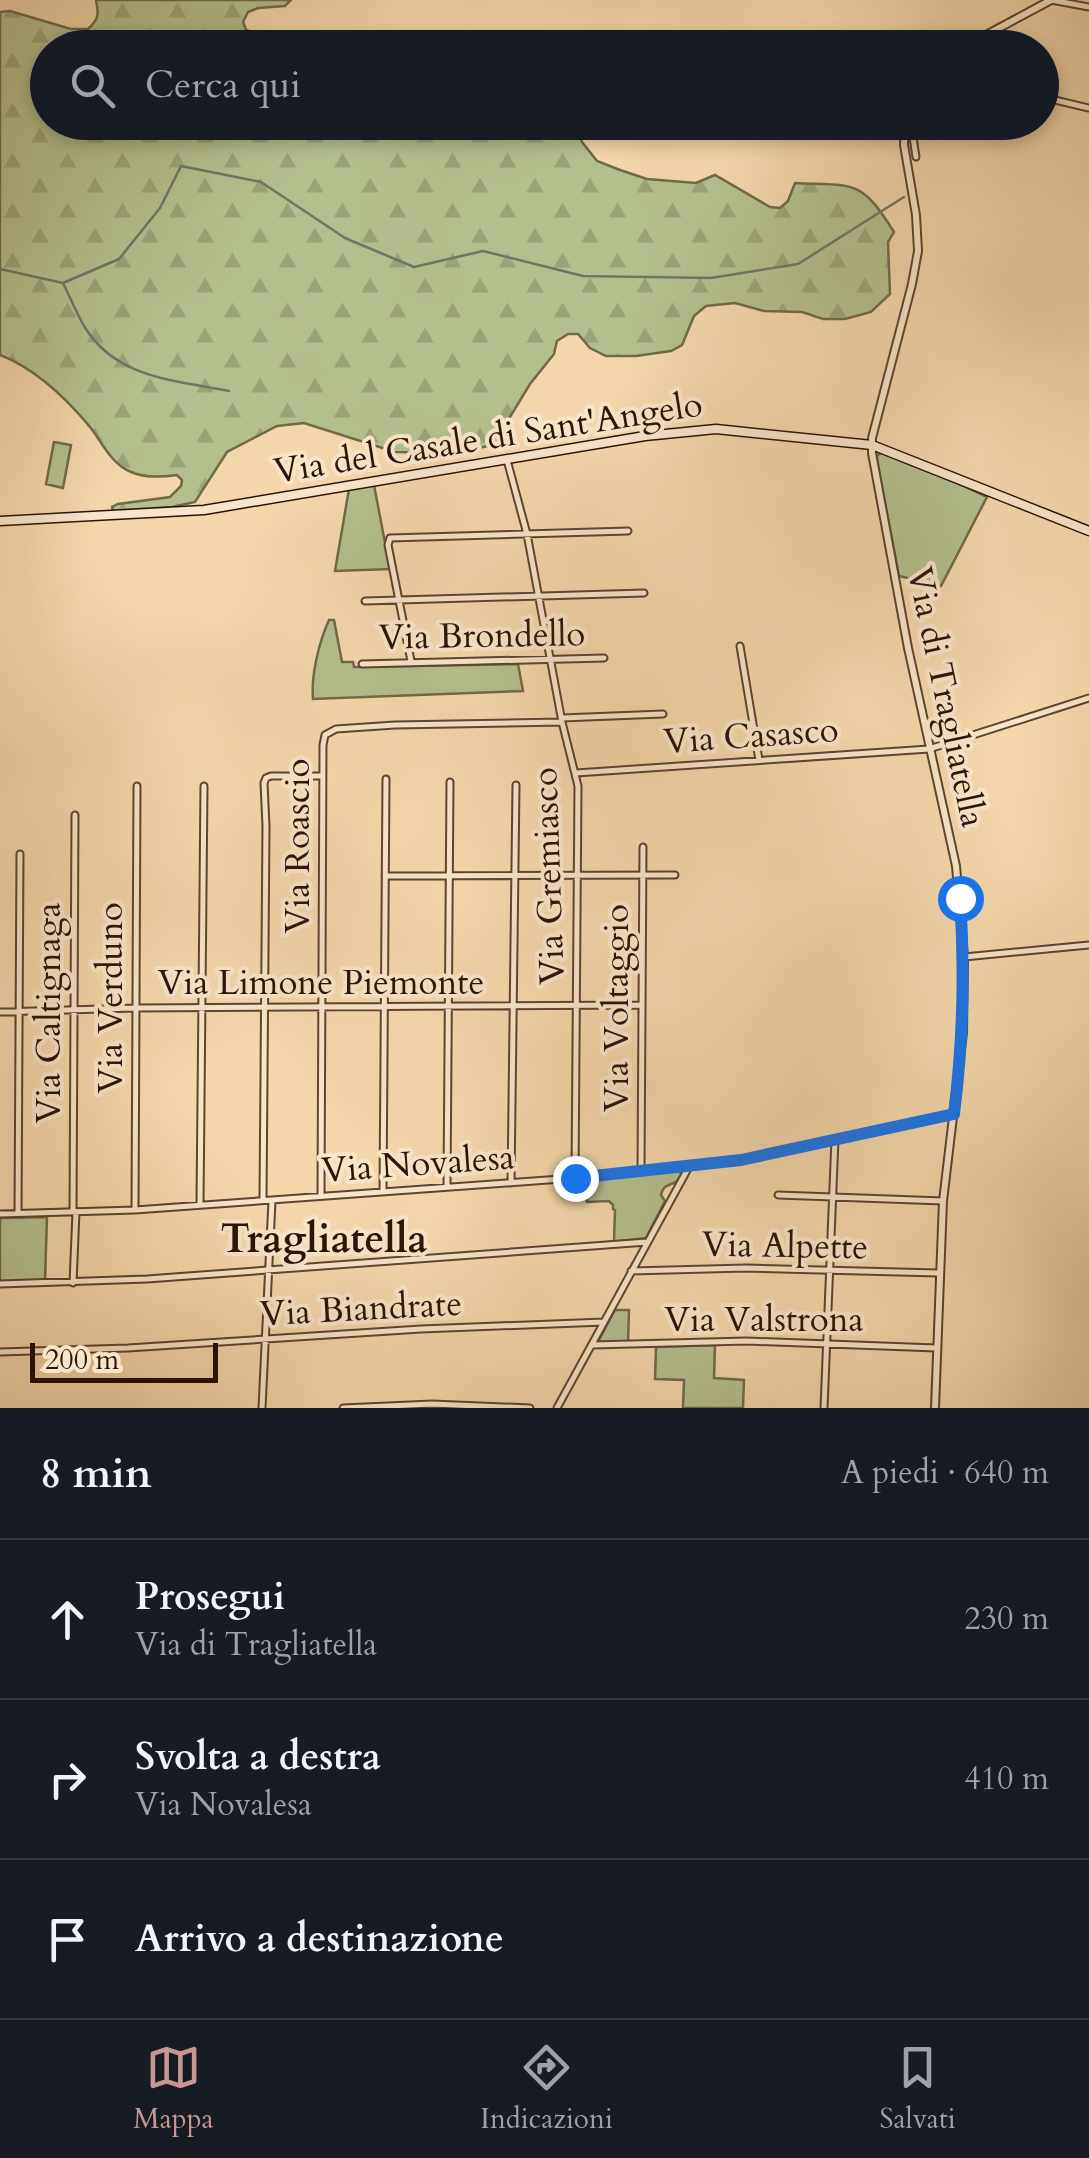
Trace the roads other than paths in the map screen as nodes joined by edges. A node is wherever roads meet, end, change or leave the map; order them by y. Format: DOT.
graph roads {
  1 [pos="1051,0"];
  2 [pos="1089,7"];
  3 [pos="995,30"];
  4 [pos="1059,101"];
  5 [pos="1089,108"];
  6 [pos="904,140"];
  7 [pos="913,140"];
  8 [pos="916,157"];
  9 [pos="872,445"];
  10 [pos="507,460"];
  11 [pos="0,521"];
  12 [pos="628,531"];
  13 [pos="1089,531"];
  14 [pos="527,534"];
  15 [pos="644,593"];
  16 [pos="539,596"];
  17 [pos="366,600"];
  18 [pos="399,600"];
  19 [pos="740,646"];
  20 [pos="604,658"];
  21 [pos="552,659"];
  22 [pos="411,661"];
  23 [pos="362,664"];
  24 [pos="1089,698"];
  25 [pos="663,714"];
  26 [pos="562,720"];
  27 [pos="930,749"];
  28 [pos="758,760"];
  29 [pos="576,774"];
  30 [pos="322,776"];
  31 [pos="386,780"];
  32 [pos="450,782"];
  33 [pos="137,786"];
  34 [pos="204,786"];
  35 [pos="516,786"];
  36 [pos="76,816"];
  37 [pos="643,847"];
  38 [pos="20,854"];
  39 [pos="675,874"];
  40 [pos="643,875"];
  41 [pos="385,876"];
  42 [pos="450,876"];
  43 [pos="514,876"];
  44 [pos="579,876"];
  45 [pos="1089,945"];
  46 [pos="964,957"];
  47 [pos="642,1005"];
  48 [pos="322,1006"];
  49 [pos="384,1007"];
  50 [pos="578,1007"];
  51 [pos="136,1008"];
  52 [pos="203,1008"];
  53 [pos="265,1008"];
  54 [pos="449,1008"];
  55 [pos="513,1008"];
  56 [pos="74,1010"];
  57 [pos="0,1012"];
  58 [pos="18,1012"];
  59 [pos="954,1114"];
  60 [pos="835,1139"];
  61 [pos="690,1165"];
  62 [pos="641,1169"];
  63 [pos="575,1178"];
  64 [pos="511,1182"];
  65 [pos="447,1187"];
  66 [pos="383,1192"];
  67 [pos="778,1195"];
  68 [pos="321,1196"];
  69 [pos="832,1196"];
  70 [pos="263,1200"];
  71 [pos="272,1200"];
  72 [pos="943,1201"];
  73 [pos="200,1204"];
  74 [pos="135,1210"];
  75 [pos="74,1212"];
  76 [pos="0,1214"];
  77 [pos="18,1214"];
  78 [pos="647,1242"];
  79 [pos="268,1269"];
  80 [pos="828,1270"];
  81 [pos="631,1271"];
  82 [pos="938,1274"];
  83 [pos="73,1283"];
  84 [pos="0,1284"];
  85 [pos="604,1322"];
  86 [pos="265,1339"];
  87 [pos="826,1344"];
  88 [pos="592,1346"];
  89 [pos="936,1348"];
  90 [pos="0,1352"];
  91 [pos="262,1408"];
  92 [pos="343,1408"];
  93 [pos="530,1408"];
  94 [pos="558,1408"];
  95 [pos="824,1408"];
  96 [pos="934,1408"];
  1 -- 2 [label="street"];
  1 -- 3 [label="street"];
  4 -- 5 [label="street"];
  6 -- 9 [label="street, Via di Tragliatella"];
  7 -- 8 [label="street"];
  9 -- 10 [label="main road, Via del Casale di Sant'Angelo"];
  9 -- 13 [label="main road, Via del Casale di Sant'Angelo"];
  9 -- 27 [label="street, Via di Tragliatella"];
  10 -- 11 [label="main road, Via del Casale di Sant'Angelo"];
  10 -- 14 [label="street, Via Gremiasco"];
  12 -- 14 [label="street"];
  14 -- 16 [label="street, Via Gremiasco"];
  14 -- 18 [label="street"];
  15 -- 16 [label="street"];
  16 -- 18 [label="street"];
  16 -- 21 [label="street, Via Gremiasco"];
  17 -- 18 [label="street"];
  18 -- 22 [label="street"];
  19 -- 28 [label="street"];
  20 -- 21 [label="street, Via Brondello"];
  21 -- 22 [label="street, Via Brondello"];
  21 -- 26 [label="street, Via Gremiasco"];
  22 -- 23 [label="street, Via Brondello"];
  24 -- 27 [label="street, Via Casasco"];
  25 -- 26 [label="street, Via Roascio"];
  26 -- 29 [label="street, Via Gremiasco"];
  26 -- 30 [label="street, Via Roascio"];
  27 -- 28 [label="street, Via Casasco"];
  27 -- 46 [label="street, Via di Tragliatella"];
  28 -- 29 [label="street, Via Casasco"];
  29 -- 44 [label="street, Via Gremiasco"];
  30 -- 48 [label="street, Via Roascio"];
  30 -- 53 [label="street"];
  31 -- 41 [label="street"];
  32 -- 42 [label="street"];
  33 -- 51 [label="street, Via Verduno"];
  34 -- 52 [label="street"];
  35 -- 43 [label="street"];
  36 -- 56 [label="street, Via Caltignaga"];
  37 -- 40 [label="street, Via Voltaggio"];
  38 -- 58 [label="street"];
  39 -- 40 [label="street"];
  40 -- 44 [label="street"];
  40 -- 47 [label="street, Via Voltaggio"];
  41 -- 42 [label="street"];
  41 -- 49 [label="street"];
  42 -- 43 [label="street"];
  42 -- 54 [label="street"];
  43 -- 44 [label="street"];
  43 -- 55 [label="street"];
  44 -- 50 [label="street, Via Gremiasco"];
  45 -- 46 [label="street"];
  46 -- 59 [label="street, Via di Tragliatella"];
  47 -- 50 [label="street, Via Limone Piemonte"];
  47 -- 62 [label="street, Via Voltaggio"];
  48 -- 49 [label="street, Via Limone Piemonte"];
  48 -- 53 [label="street, Via Limone Piemonte"];
  48 -- 68 [label="street, Via Roascio"];
  49 -- 54 [label="street, Via Limone Piemonte"];
  49 -- 66 [label="street"];
  50 -- 55 [label="street, Via Limone Piemonte"];
  50 -- 63 [label="street, Via Gremiasco"];
  51 -- 52 [label="street, Via Limone Piemonte"];
  51 -- 56 [label="street, Via Limone Piemonte"];
  51 -- 74 [label="street, Via Verduno"];
  52 -- 53 [label="street, Via Limone Piemonte"];
  52 -- 73 [label="street"];
  53 -- 70 [label="street"];
  54 -- 55 [label="street, Via Limone Piemonte"];
  54 -- 65 [label="street"];
  55 -- 64 [label="street"];
  56 -- 58 [label="street, Via Limone Piemonte"];
  56 -- 75 [label="street, Via Caltignaga"];
  57 -- 58 [label="street, Via Limone Piemonte"];
  58 -- 77 [label="street"];
  59 -- 60 [label="street, Via Novalesa"];
  59 -- 72 [label="street, Via di Tragliatella"];
  60 -- 61 [label="street, Via Novalesa"];
  60 -- 69 [label="street"];
  61 -- 62 [label="street, Via Novalesa"];
  61 -- 78 [label="street"];
  62 -- 63 [label="street, Via Novalesa"];
  63 -- 64 [label="street, Via Novalesa"];
  64 -- 65 [label="street, Via Novalesa"];
  65 -- 66 [label="street, Via Novalesa"];
  66 -- 68 [label="street, Via Novalesa"];
  67 -- 69 [label="street"];
  68 -- 71 [label="street, Via Novalesa"];
  69 -- 72 [label="street"];
  69 -- 80 [label="street"];
  70 -- 71 [label="street, Via Novalesa"];
  70 -- 73 [label="street, Via Novalesa"];
  71 -- 79 [label="street"];
  72 -- 82 [label="street, Via di Tragliatella"];
  73 -- 74 [label="street, Via Novalesa"];
  74 -- 75 [label="street, Via Novalesa"];
  75 -- 77 [label="street, Via Novalesa"];
  75 -- 83 [label="street, Via Caltignaga"];
  76 -- 77 [label="street, Via Novalesa"];
  78 -- 79 [label="street"];
  78 -- 81 [label="street"];
  79 -- 83 [label="street"];
  79 -- 86 [label="street"];
  80 -- 81 [label="street, Via Alpette"];
  80 -- 82 [label="street, Via Alpette"];
  80 -- 87 [label="street"];
  81 -- 85 [label="street"];
  82 -- 89 [label="street, Via di Tragliatella"];
  83 -- 84 [label="street"];
  85 -- 86 [label="street, Via Biandrate"];
  85 -- 88 [label="street"];
  86 -- 90 [label="street, Via Biandrate"];
  86 -- 91 [label="street"];
  87 -- 88 [label="street, Via Valstrona"];
  87 -- 89 [label="street, Via Valstrona"];
  87 -- 95 [label="street"];
  88 -- 94 [label="street"];
  89 -- 96 [label="street, Via di Tragliatella"];
  92 -- 93 [label="street"];
}
